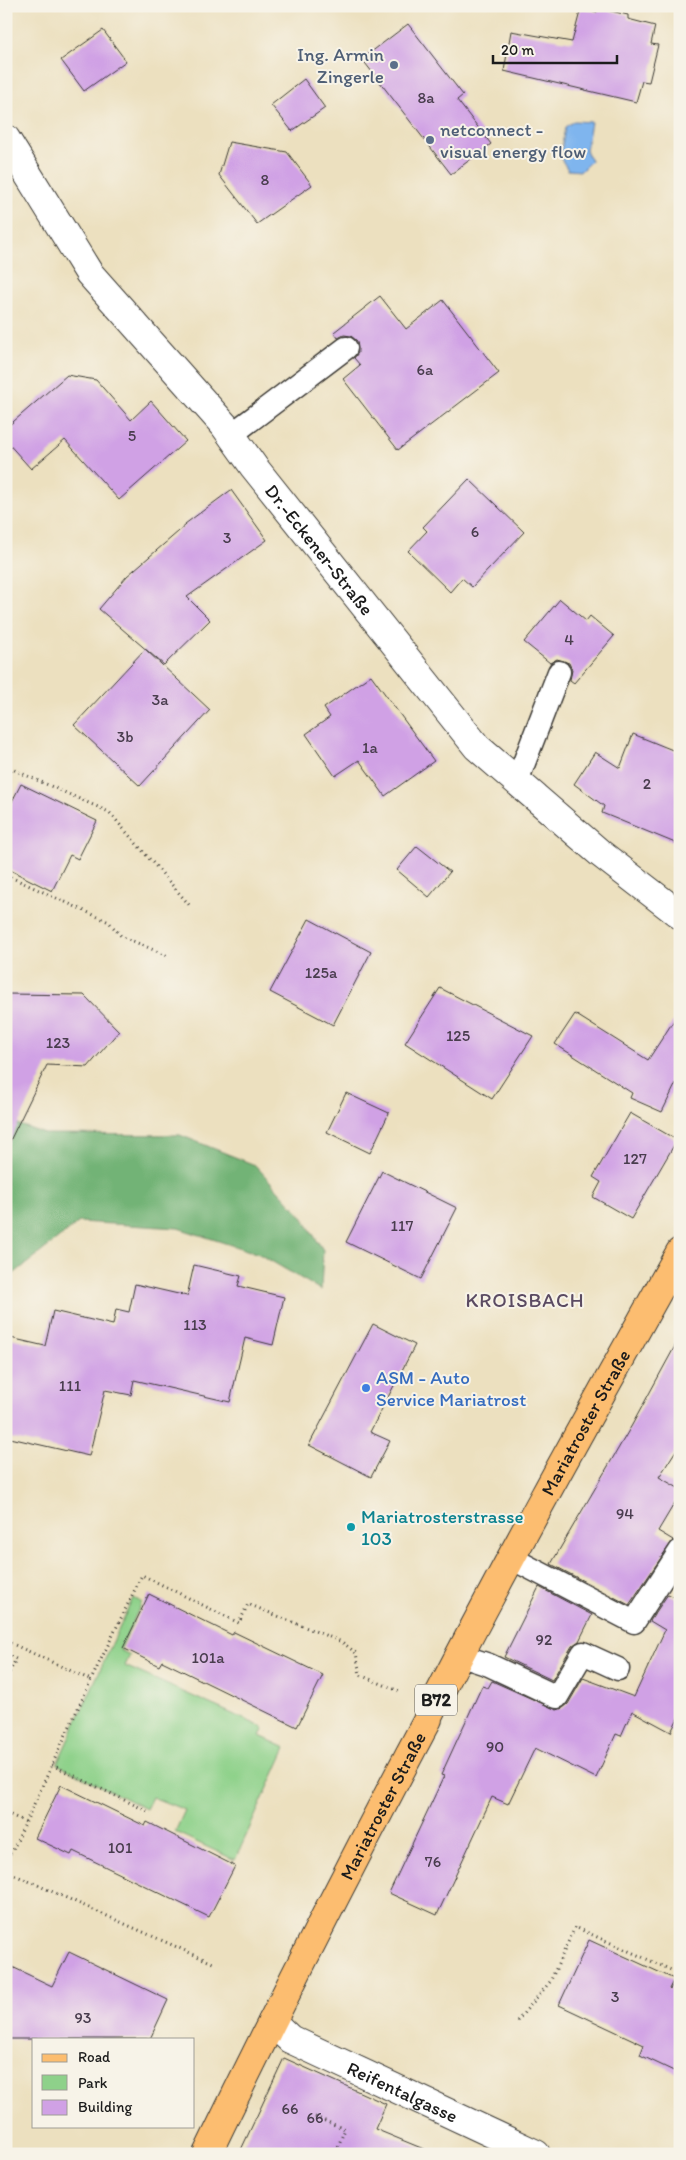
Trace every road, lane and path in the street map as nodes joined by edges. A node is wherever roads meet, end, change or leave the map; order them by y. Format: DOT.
graph roads {
  1 [pos="6,140"];
  2 [pos="346,348"];
  3 [pos="231,435"];
  4 [pos="559,672"];
  5 [pos="6,780"];
  6 [pos="517,781"];
  7 [pos="6,794"];
  8 [pos="14,798"];
  9 [pos="6,875"];
  10 [pos="192,907"];
  11 [pos="680,915"];
  12 [pos="168,956"];
  13 [pos="680,1252"];
  14 [pos="680,1551"];
  15 [pos="512,1558"];
  16 [pos="6,1641"];
  17 [pos="6,1654"];
  18 [pos="459,1655"];
  19 [pos="618,1669"];
  20 [pos="6,1679"];
  21 [pos="91,1680"];
  22 [pos="399,1691"];
  23 [pos="52,1765"];
  24 [pos="6,1813"];
  25 [pos="151,1814"];
  26 [pos="26,1822"];
  27 [pos="6,1856"];
  28 [pos="6,1871"];
  29 [pos="215,1964"];
  30 [pos="680,1974"];
  31 [pos="517,2021"];
  32 [pos="272,2022"];
  33 [pos="315,2117"];
  34 [pos="207,2154"];
  35 [pos="335,2154"];
  36 [pos="536,2154"];
  1 -- 3 [label="street, Dr.-Eckener-Straße"];
  2 -- 3 [label="lane"];
  3 -- 6 [label="street, Dr.-Eckener-Straße"];
  4 -- 6 [label="lane"];
  5 -- 10 [label="path"];
  6 -- 11 [label="street, Dr.-Eckener-Straße"];
  7 -- 8 [label="path"];
  9 -- 12 [label="path"];
  13 -- 15 [label="main road, Mariatroster Straße / B72"];
  14 -- 15 [label="lane"];
  15 -- 18 [label="main road, Mariatroster Straße / B72"];
  16 -- 21 [label="path"];
  17 -- 20 [label="path"];
  18 -- 19 [label="lane"];
  18 -- 32 [label="main road, Mariatroster Straße / B72"];
  21 -- 22 [label="path"];
  21 -- 23 [label="path"];
  23 -- 25 [label="path"];
  23 -- 26 [label="path"];
  24 -- 26 [label="path"];
  26 -- 27 [label="path"];
  28 -- 29 [label="path"];
  30 -- 31 [label="path"];
  32 -- 34 [label="main road, Mariatroster Straße / B72"];
  32 -- 36 [label="street, Reifentalgasse"];
  33 -- 35 [label="path"];
}
